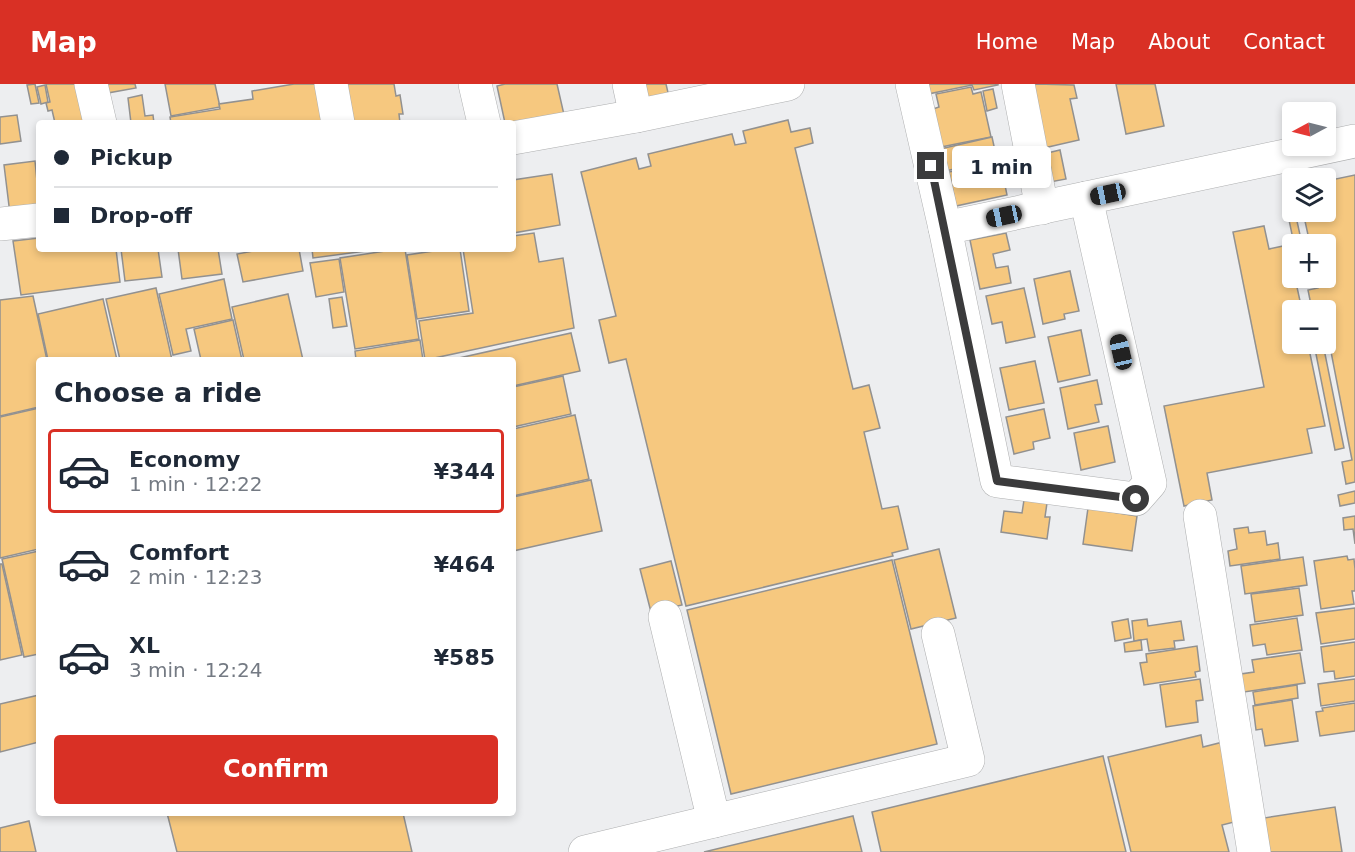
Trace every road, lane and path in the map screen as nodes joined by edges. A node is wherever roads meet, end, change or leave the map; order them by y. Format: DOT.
graph roads {
  1 [pos="91,84"];
  2 [pos="331,84"];
  3 [pos="475,84"];
  4 [pos="629,84"];
  5 [pos="788,84"];
  6 [pos="912,84"];
  7 [pos="1018,84"];
  8 [pos="636,116"];
  9 [pos="99,120"];
  10 [pos="337,120"];
  11 [pos="483,120"];
  12 [pos="516,137"];
  13 [pos="1355,141"];
  14 [pos="1086,198"];
  15 [pos="1042,208"];
  16 [pos="36,220"];
  17 [pos="0,224"];
  18 [pos="945,228"];
  19 [pos="1200,516"];
  20 [pos="665,617"];
  21 [pos="938,634"];
  22 [pos="714,821"];
  23 [pos="585,852"];
  24 [pos="1254,852"];
  1 -- 9 [label="street"];
  2 -- 10 [label="street"];
  3 -- 11 [label="street"];
  4 -- 8 [label="street"];
  5 -- 8 [label="street"];
  6 -- 18 [label="street"];
  7 -- 15 [label="street"];
  8 -- 12 [label="street"];
  13 -- 14 [label="street"];
  14 -- 15 [label="street"];
  14 -- 18 [label="street"];
  15 -- 18 [label="street"];
  16 -- 17 [label="street"];
  19 -- 24 [label="street"];
  20 -- 22 [label="street"];
  21 -- 22 [label="street"];
  22 -- 23 [label="street"];
}
